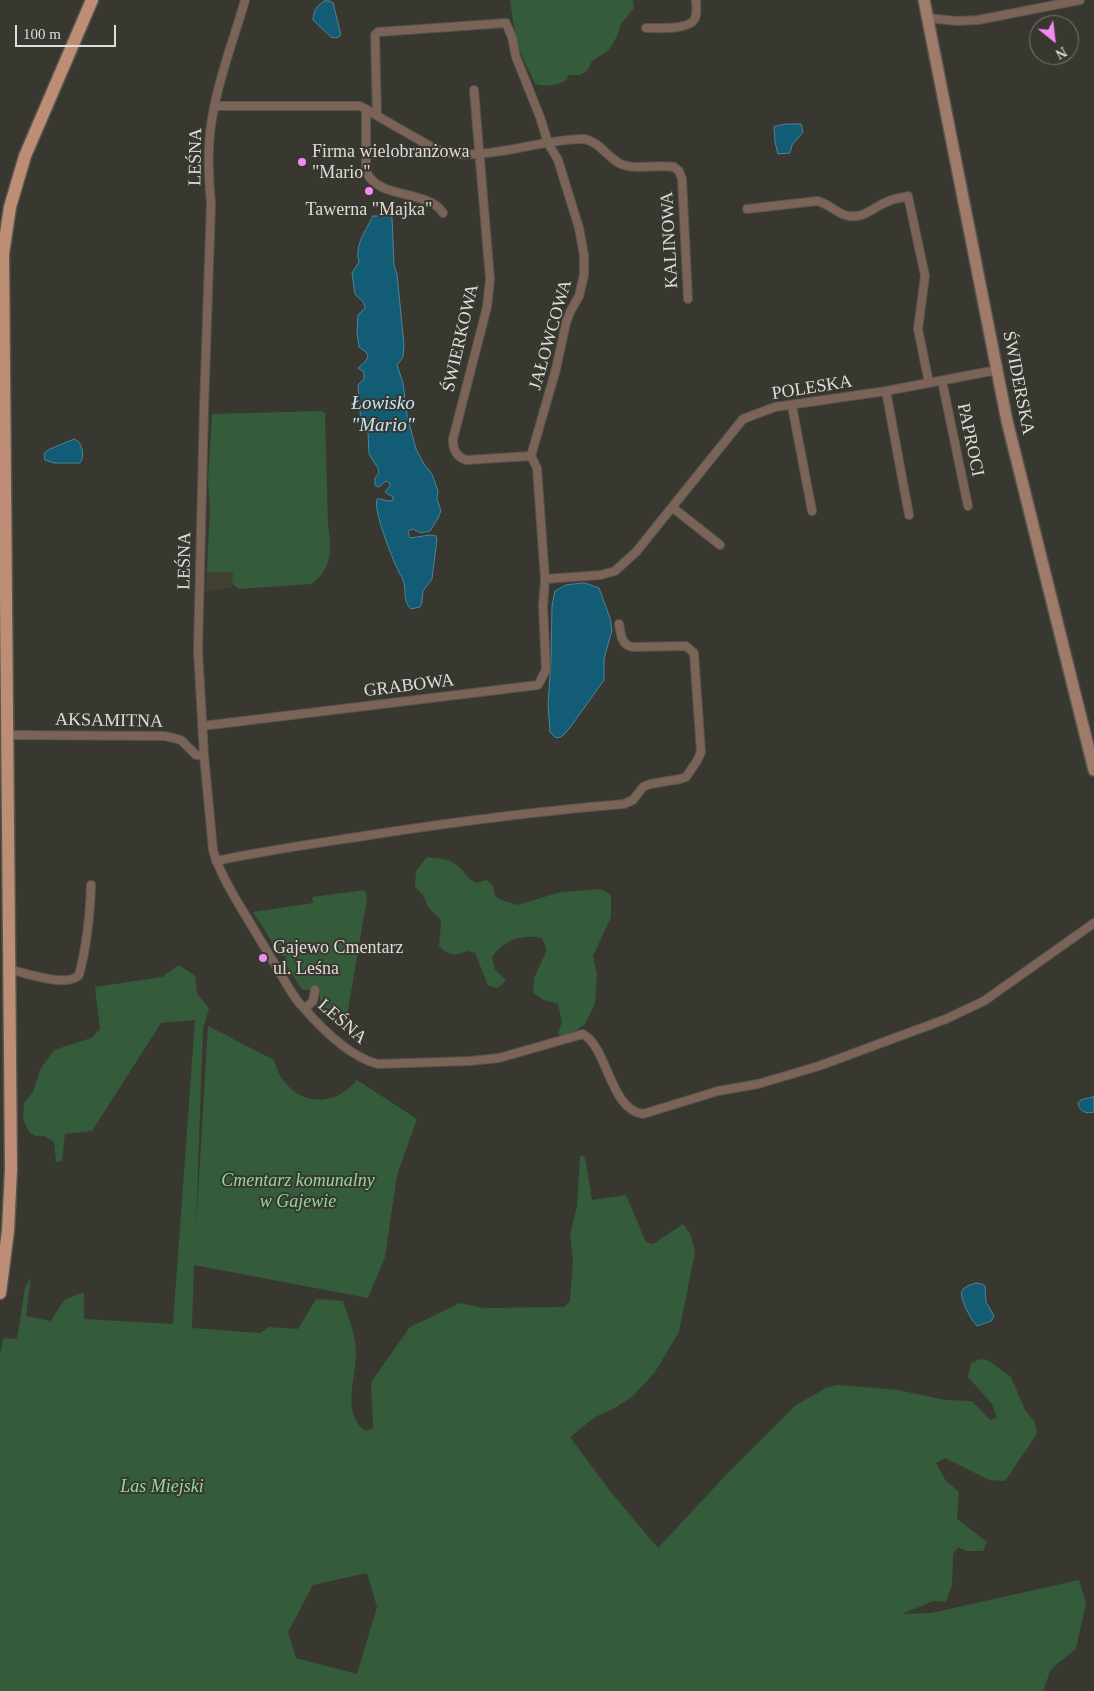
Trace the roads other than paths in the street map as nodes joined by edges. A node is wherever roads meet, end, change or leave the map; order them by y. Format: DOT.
graph roads {
  1 [pos="92,0"];
  2 [pos="244,0"];
  3 [pos="696,0"];
  4 [pos="924,0"];
  5 [pos="1080,0"];
  6 [pos="1070,1"];
  7 [pos="928,18"];
  8 [pos="646,28"];
  9 [pos="474,90"];
  10 [pos="214,106"];
  11 [pos="366,109"];
  12 [pos="377,115"];
  13 [pos="548,143"];
  14 [pos="479,154"];
  15 [pos="747,209"];
  16 [pos="443,213"];
  17 [pos="688,299"];
  18 [pos="997,370"];
  19 [pos="942,381"];
  20 [pos="929,383"];
  21 [pos="886,391"];
  22 [pos="792,406"];
  23 [pos="531,456"];
  24 [pos="968,506"];
  25 [pos="672,507"];
  26 [pos="812,511"];
  27 [pos="909,515"];
  28 [pos="720,545"];
  29 [pos="545,579"];
  30 [pos="3,583"];
  31 [pos="619,624"];
  32 [pos="202,726"];
  33 [pos="7,735"];
  34 [pos="204,755"];
  35 [pos="1094,770"];
  36 [pos="216,861"];
  37 [pos="91,885"];
  38 [pos="1094,923"];
  39 [pos="9,970"];
  40 [pos="315,990"];
  41 [pos="305,1009"];
  42 [pos="0,1293"];
  1 -- 30 [label="main road"];
  2 -- 10 [label="street, LEŚNA"];
  3 -- 8 [label="street"];
  4 -- 7 [label="street, ŚWIDERSKA"];
  5 -- 6 [label="street"];
  6 -- 7 [label="street"];
  7 -- 18 [label="street, ŚWIDERSKA"];
  9 -- 14 [label="street, ŚWIERKOWA"];
  10 -- 11 [label="street, KALINOWA"];
  10 -- 32 [label="street, LEŚNA"];
  11 -- 12 [label="street, KALINOWA"];
  11 -- 16 [label="street"];
  12 -- 13 [label="street, JAŁOWCOWA"];
  12 -- 14 [label="street, KALINOWA"];
  13 -- 14 [label="street, KALINOWA"];
  13 -- 17 [label="street, KALINOWA"];
  13 -- 23 [label="street, JAŁOWCOWA"];
  14 -- 23 [label="street, ŚWIERKOWA"];
  15 -- 20 [label="street"];
  18 -- 19 [label="street, POLESKA"];
  18 -- 35 [label="street, ŚWIDERSKA"];
  19 -- 20 [label="street, POLESKA"];
  19 -- 24 [label="street, PAPROCI"];
  20 -- 21 [label="street, POLESKA"];
  21 -- 22 [label="street, POLESKA"];
  21 -- 27 [label="street"];
  22 -- 25 [label="street, POLESKA"];
  22 -- 26 [label="street"];
  23 -- 29 [label="street"];
  25 -- 28 [label="street"];
  25 -- 29 [label="street, POLESKA"];
  29 -- 32 [label="street, GRABOWA"];
  30 -- 33 [label="main road"];
  31 -- 36 [label="street"];
  32 -- 34 [label="street, LEŚNA"];
  33 -- 34 [label="street, AKSAMITNA"];
  33 -- 39 [label="main road"];
  34 -- 36 [label="street, LEŚNA"];
  36 -- 41 [label="street, LEŚNA"];
  37 -- 39 [label="street"];
  38 -- 41 [label="street, LEŚNA"];
  39 -- 42 [label="main road"];
  40 -- 41 [label="street"];
}
